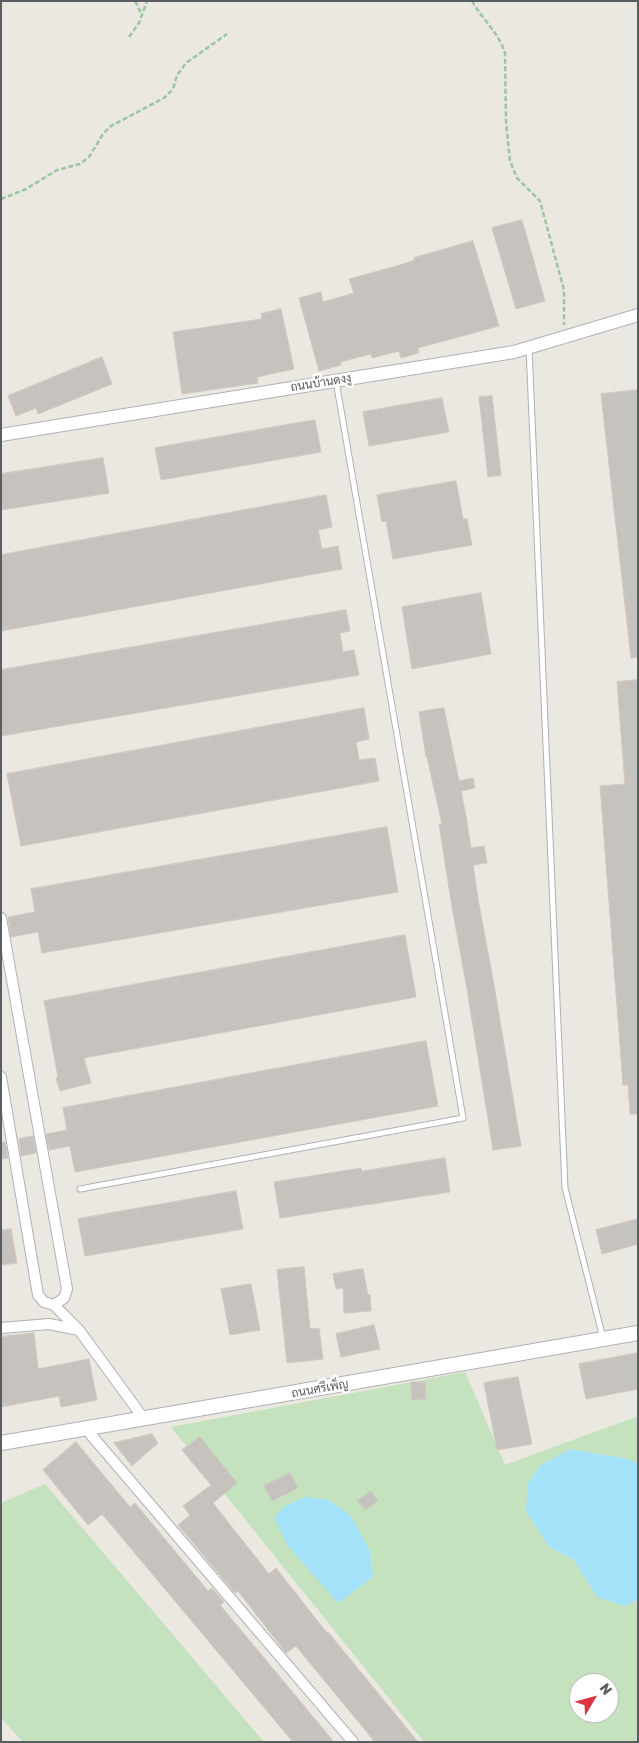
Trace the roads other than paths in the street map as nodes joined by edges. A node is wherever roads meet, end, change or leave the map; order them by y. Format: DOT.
graph roads {
  1 [pos="638,315"];
  2 [pos="529,347"];
  3 [pos="335,381"];
  4 [pos="1,435"];
  5 [pos="1,918"];
  6 [pos="1,1078"];
  7 [pos="80,1189"];
  8 [pos="54,1305"];
  9 [pos="1,1328"];
  10 [pos="79,1330"];
  11 [pos="638,1333"];
  12 [pos="604,1340"];
  13 [pos="144,1419"];
  14 [pos="86,1429"];
  15 [pos="1,1443"];
  16 [pos="353,1742"];
  1 -- 2 [label="street, ถนนบ้านดงงู"];
  2 -- 3 [label="street, ถนนบ้านดงงู"];
  2 -- 12 [label="lane"];
  3 -- 4 [label="street, ถนนบ้านดงงู"];
  3 -- 7 [label="lane"];
  5 -- 8 [label="street"];
  6 -- 8 [label="street"];
  8 -- 10 [label="street"];
  9 -- 10 [label="street"];
  10 -- 13 [label="street"];
  11 -- 12 [label="main road, ถนนศรีเพ็ญ"];
  12 -- 13 [label="main road, ถนนศรีเพ็ญ"];
  13 -- 14 [label="main road, ถนนศรีเพ็ญ"];
  14 -- 15 [label="main road, ถนนศรีเพ็ญ"];
  14 -- 16 [label="street"];
}
